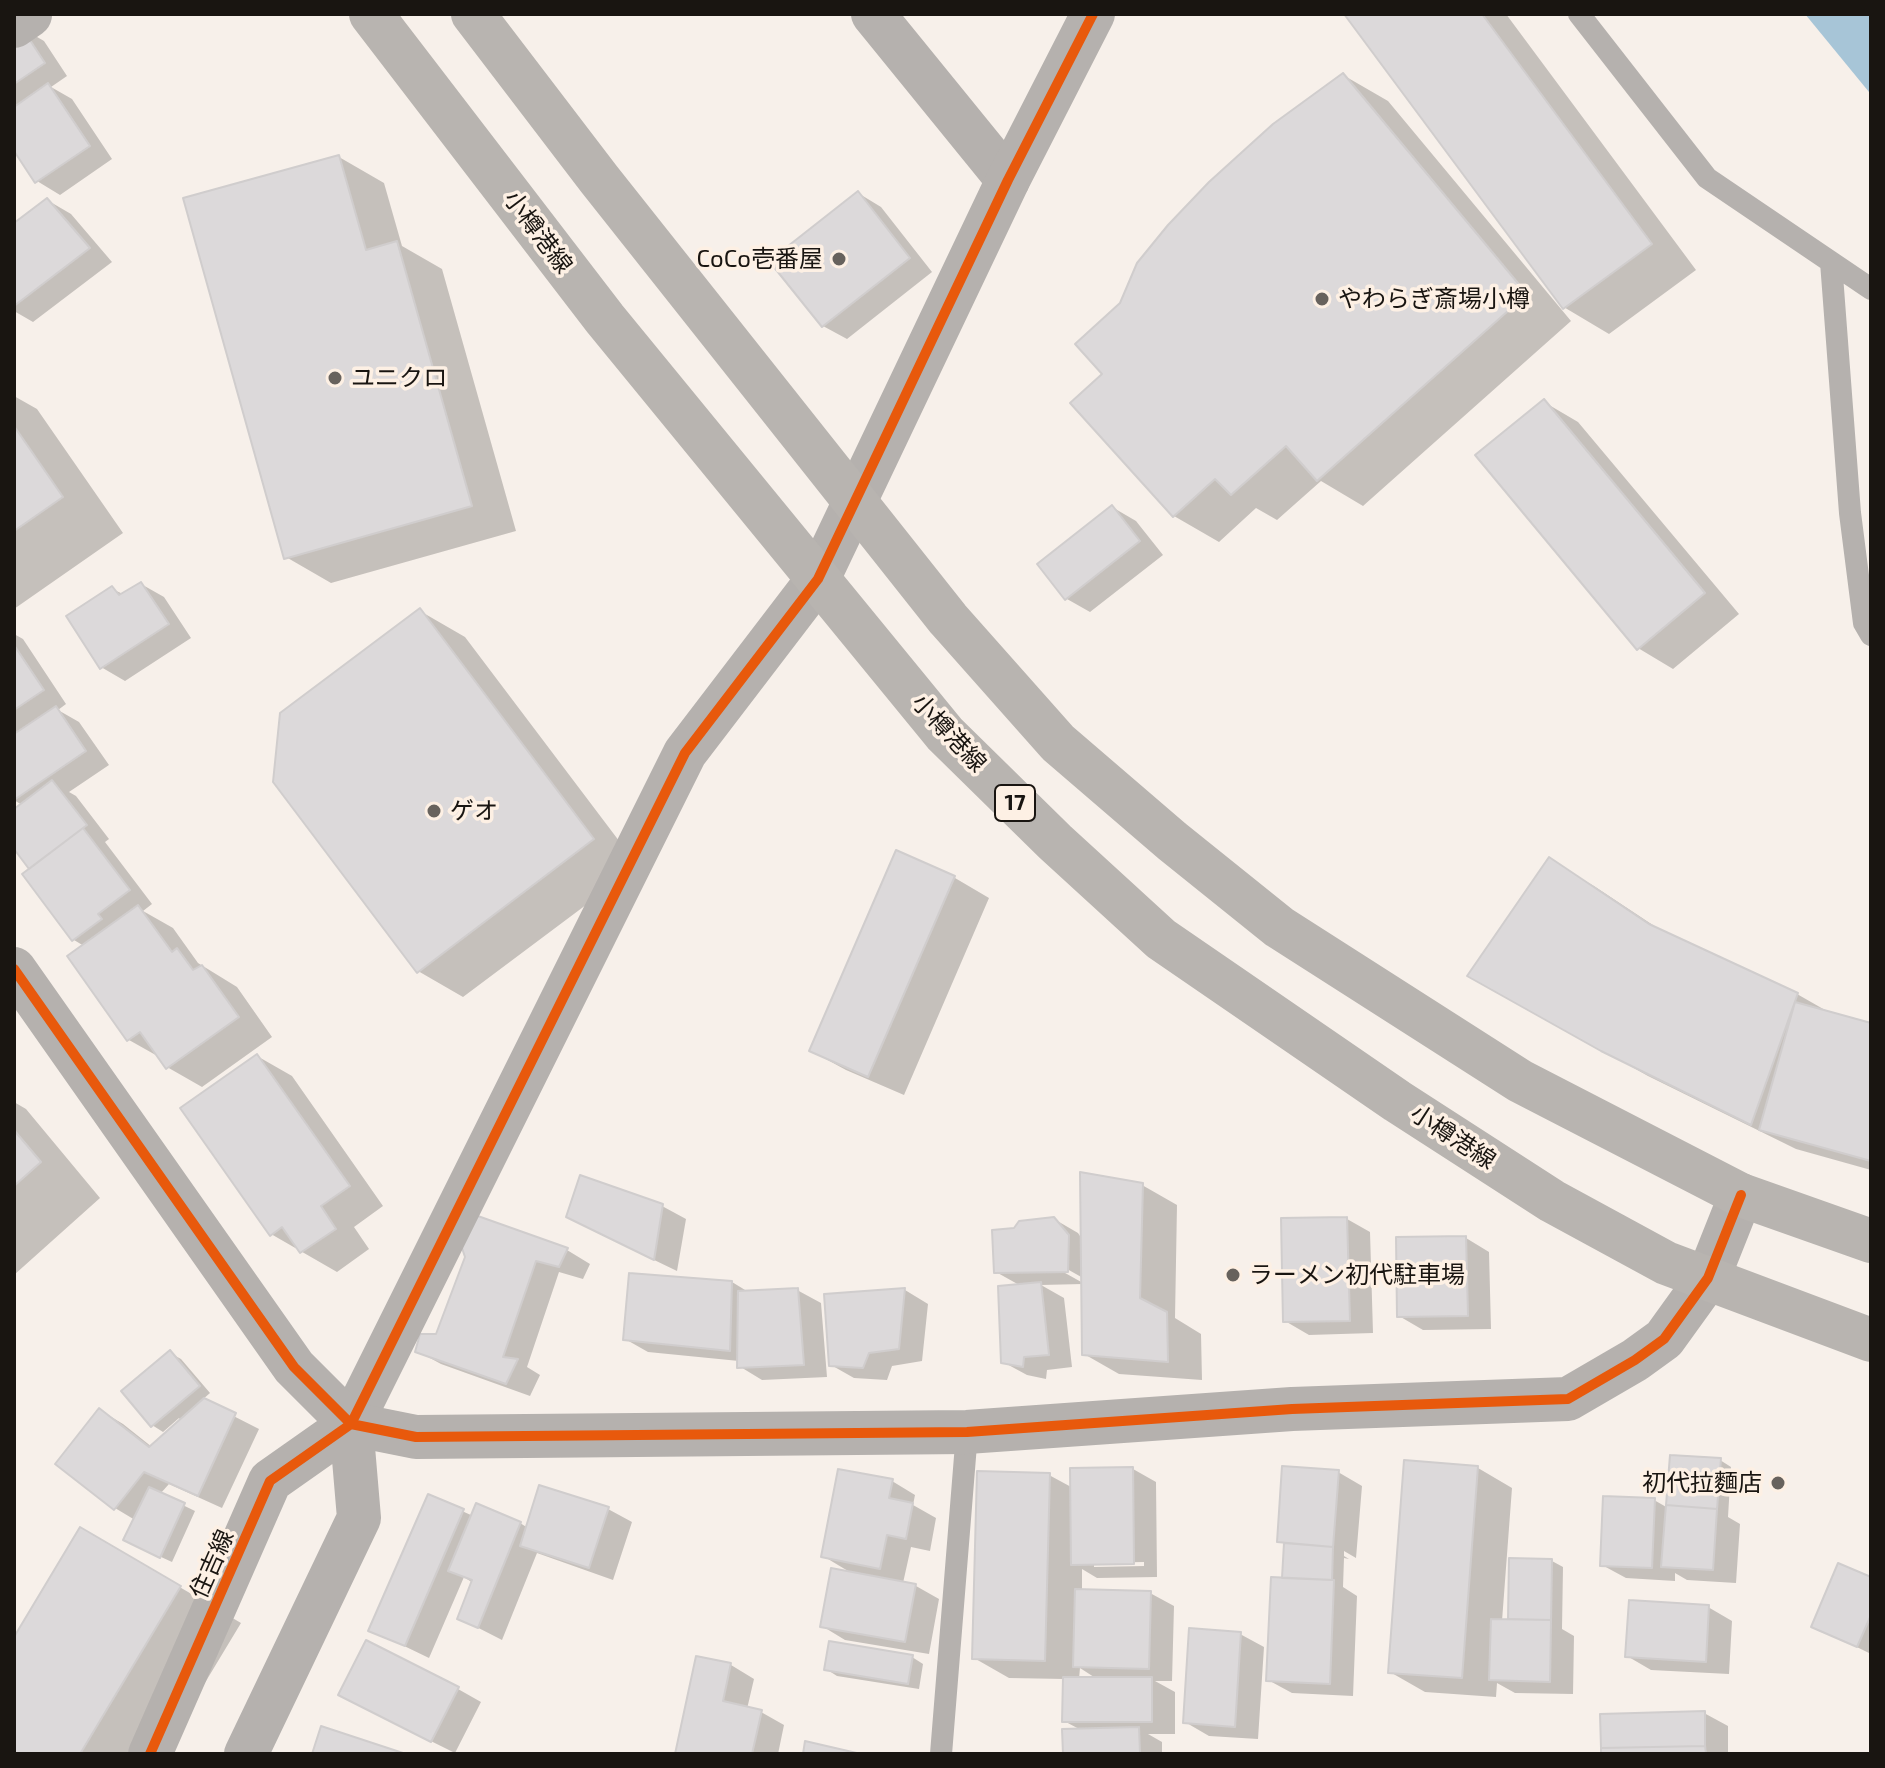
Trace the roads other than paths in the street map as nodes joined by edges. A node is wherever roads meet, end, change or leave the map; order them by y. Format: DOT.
graph roads {
  1 [pos="371,14"];
  2 [pos="473,14"];
  3 [pos="873,14"];
  4 [pos="1093,14"];
  5 [pos="1579,14"];
  6 [pos="30,15"];
  7 [pos="14,26"];
  8 [pos="1008,180"];
  9 [pos="1831,262"];
  10 [pos="1871,289"];
  11 [pos="856,501"];
  12 [pos="818,579"];
  13 [pos="1871,635"];
  14 [pos="14,969"];
  15 [pos="1741,1195"];
  16 [pos="1871,1241"];
  17 [pos="1708,1278"];
  18 [pos="1871,1340"];
  19 [pos="351,1424"];
  20 [pos="967,1432"];
  21 [pos="150,1754"];
  22 [pos="246,1754"];
  23 [pos="941,1754"];
  1 -- 12 [label="main road, 小樽港線 / 17"];
  2 -- 11 [label="main road"];
  3 -- 8 [label="street"];
  4 -- 8 [label="street"];
  5 -- 9 [label="lane"];
  6 -- 7 [label="street"];
  8 -- 11 [label="street"];
  9 -- 10 [label="lane"];
  9 -- 13 [label="lane"];
  11 -- 12 [label="street"];
  11 -- 15 [label="main road"];
  12 -- 17 [label="main road, 小樽港線 / 17"];
  12 -- 19 [label="street"];
  14 -- 19 [label="street"];
  15 -- 16 [label="main road"];
  15 -- 17 [label="street"];
  17 -- 18 [label="main road, 小樽港線 / 17"];
  17 -- 20 [label="street"];
  19 -- 20 [label="street"];
  19 -- 21 [label="street, 住吉線"];
  19 -- 22 [label="street"];
  20 -- 23 [label="lane"];
}
